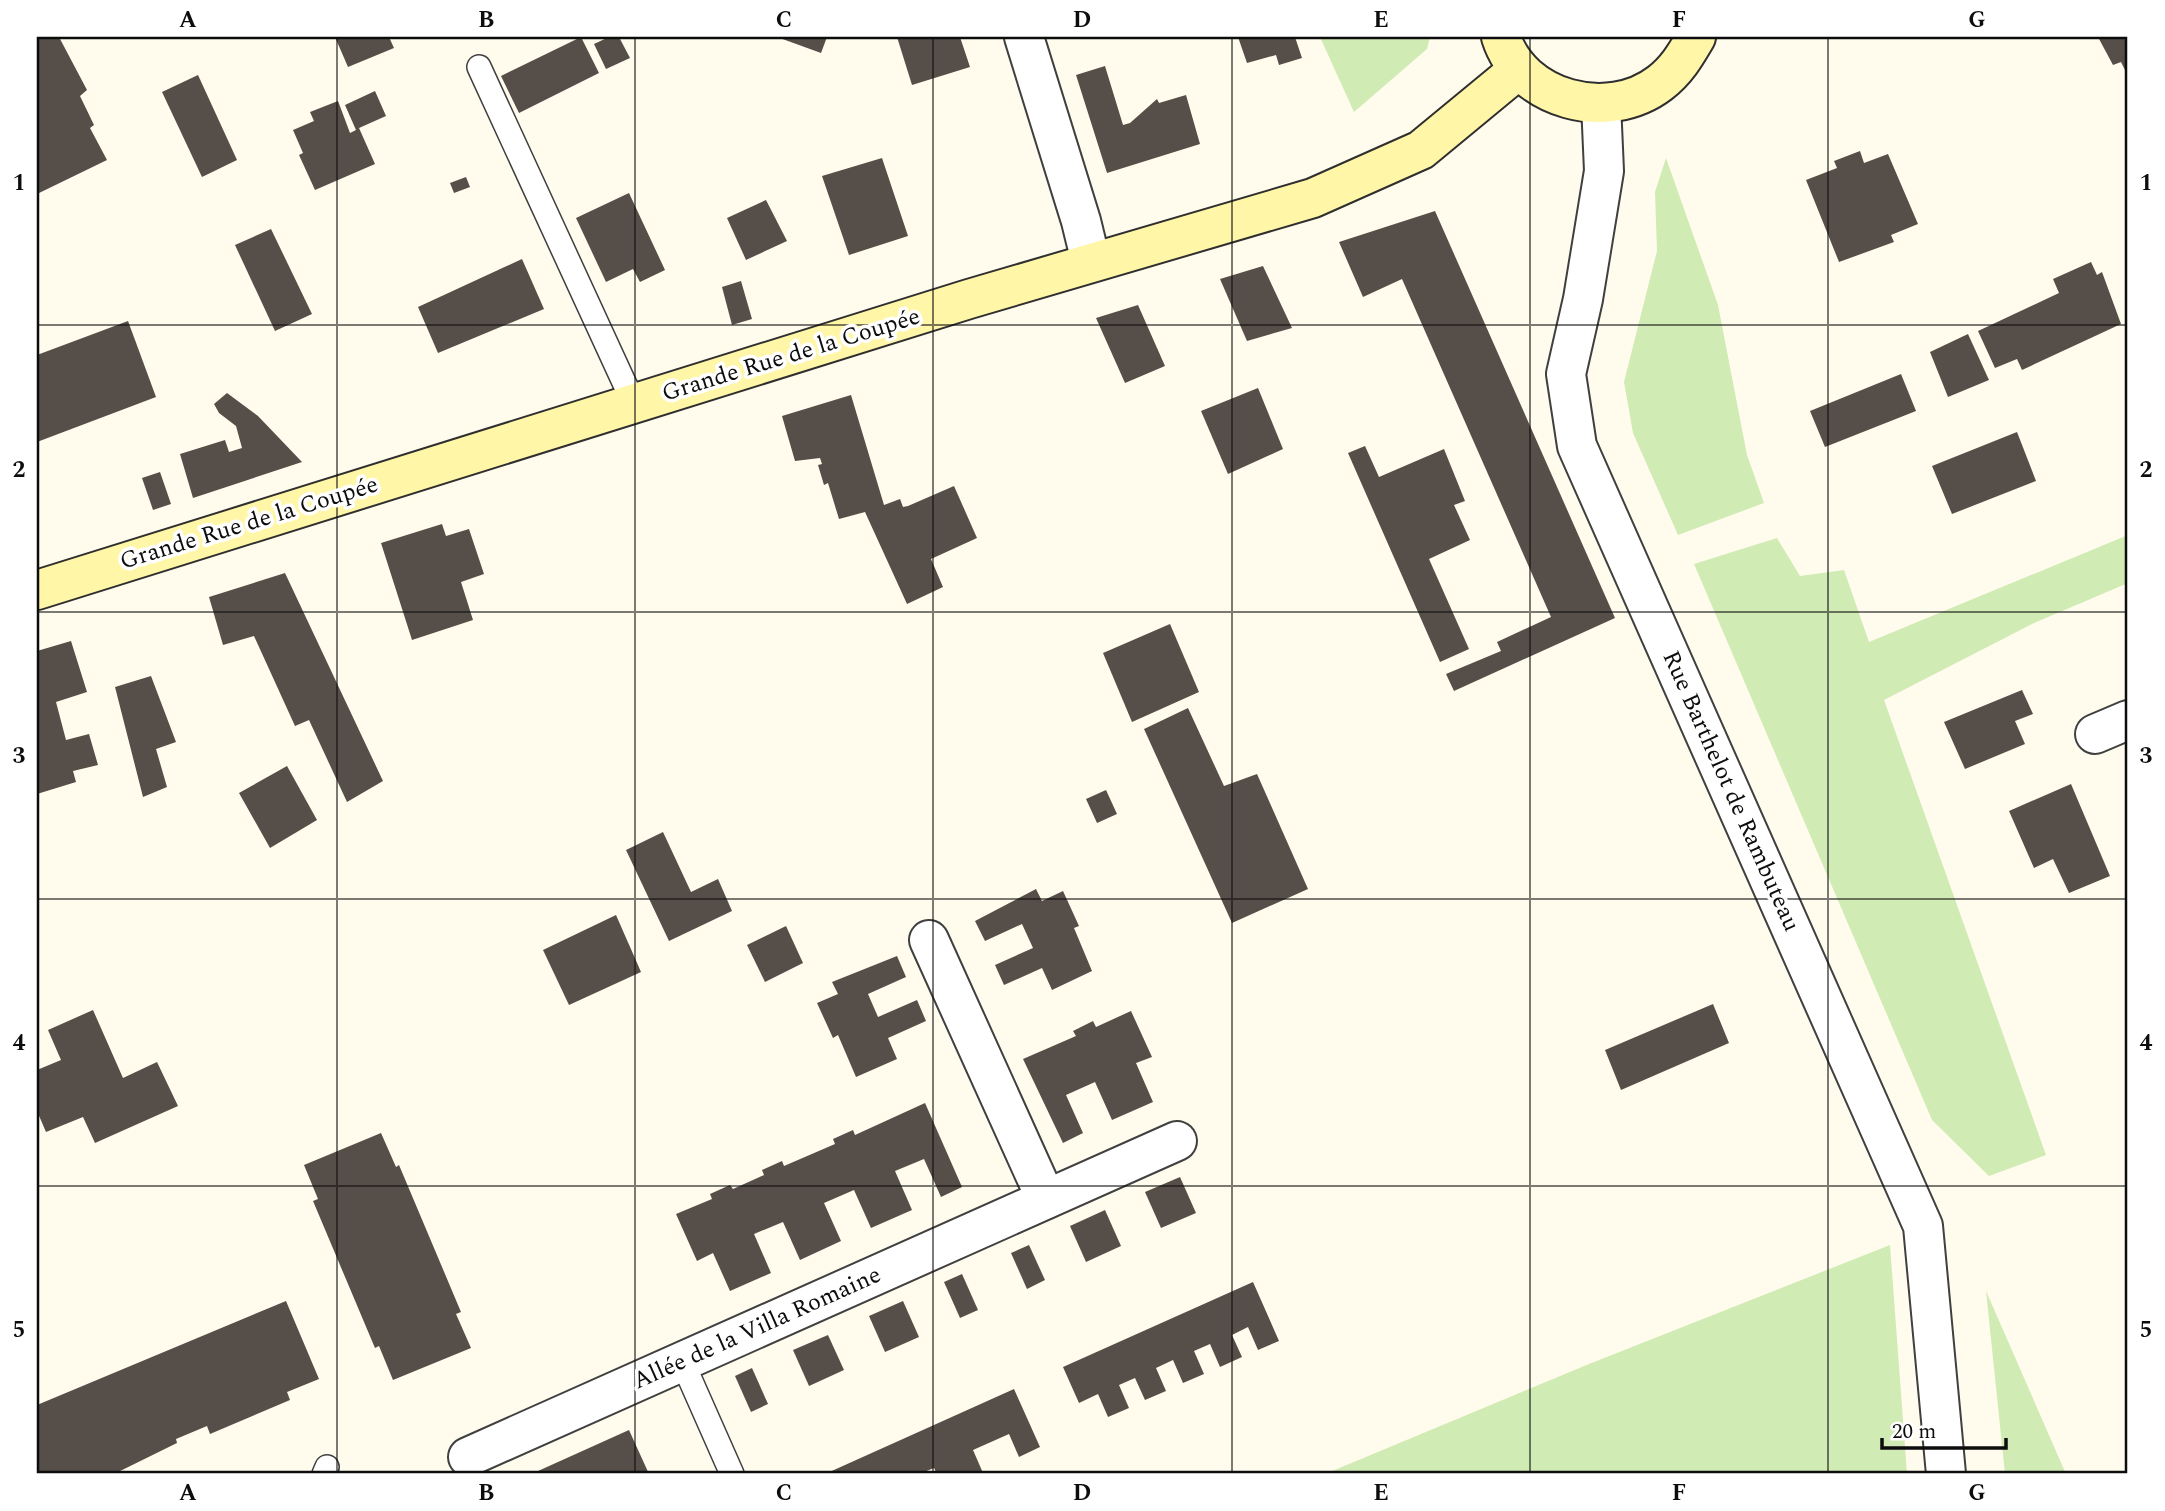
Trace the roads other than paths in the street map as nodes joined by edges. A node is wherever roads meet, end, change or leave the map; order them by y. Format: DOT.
graph roads {
  1 [pos="1024,37"];
  2 [pos="1501,37"];
  3 [pos="1696,37"];
  4 [pos="479,67"];
  5 [pos="1518,70"];
  6 [pos="1601,103"];
  7 [pos="1091,262"];
  8 [pos="634,404"];
  9 [pos="37,590"];
  10 [pos="929,940"];
  11 [pos="1177,1141"];
  12 [pos="1046,1199"];
  13 [pos="682,1361"];
  14 [pos="468,1457"];
  15 [pos="732,1474"];
  16 [pos="1946,1474"];
  1 -- 7 [label="street"];
  2 -- 5 [label="main road"];
  3 -- 6 [label="main road"];
  4 -- 8 [label="lane"];
  5 -- 6 [label="main road"];
  5 -- 7 [label="main road, Grande Rue de la Coupée"];
  6 -- 16 [label="street, Rue Barthelot de Rambuteau"];
  7 -- 8 [label="main road, Grande Rue de la Coupée"];
  8 -- 9 [label="main road, Grande Rue de la Coupée"];
  10 -- 12 [label="street"];
  11 -- 12 [label="street, Allée de la Villa Romaine"];
  12 -- 13 [label="street, Allée de la Villa Romaine"];
  13 -- 14 [label="street, Allée de la Villa Romaine"];
  13 -- 15 [label="lane"];
}
